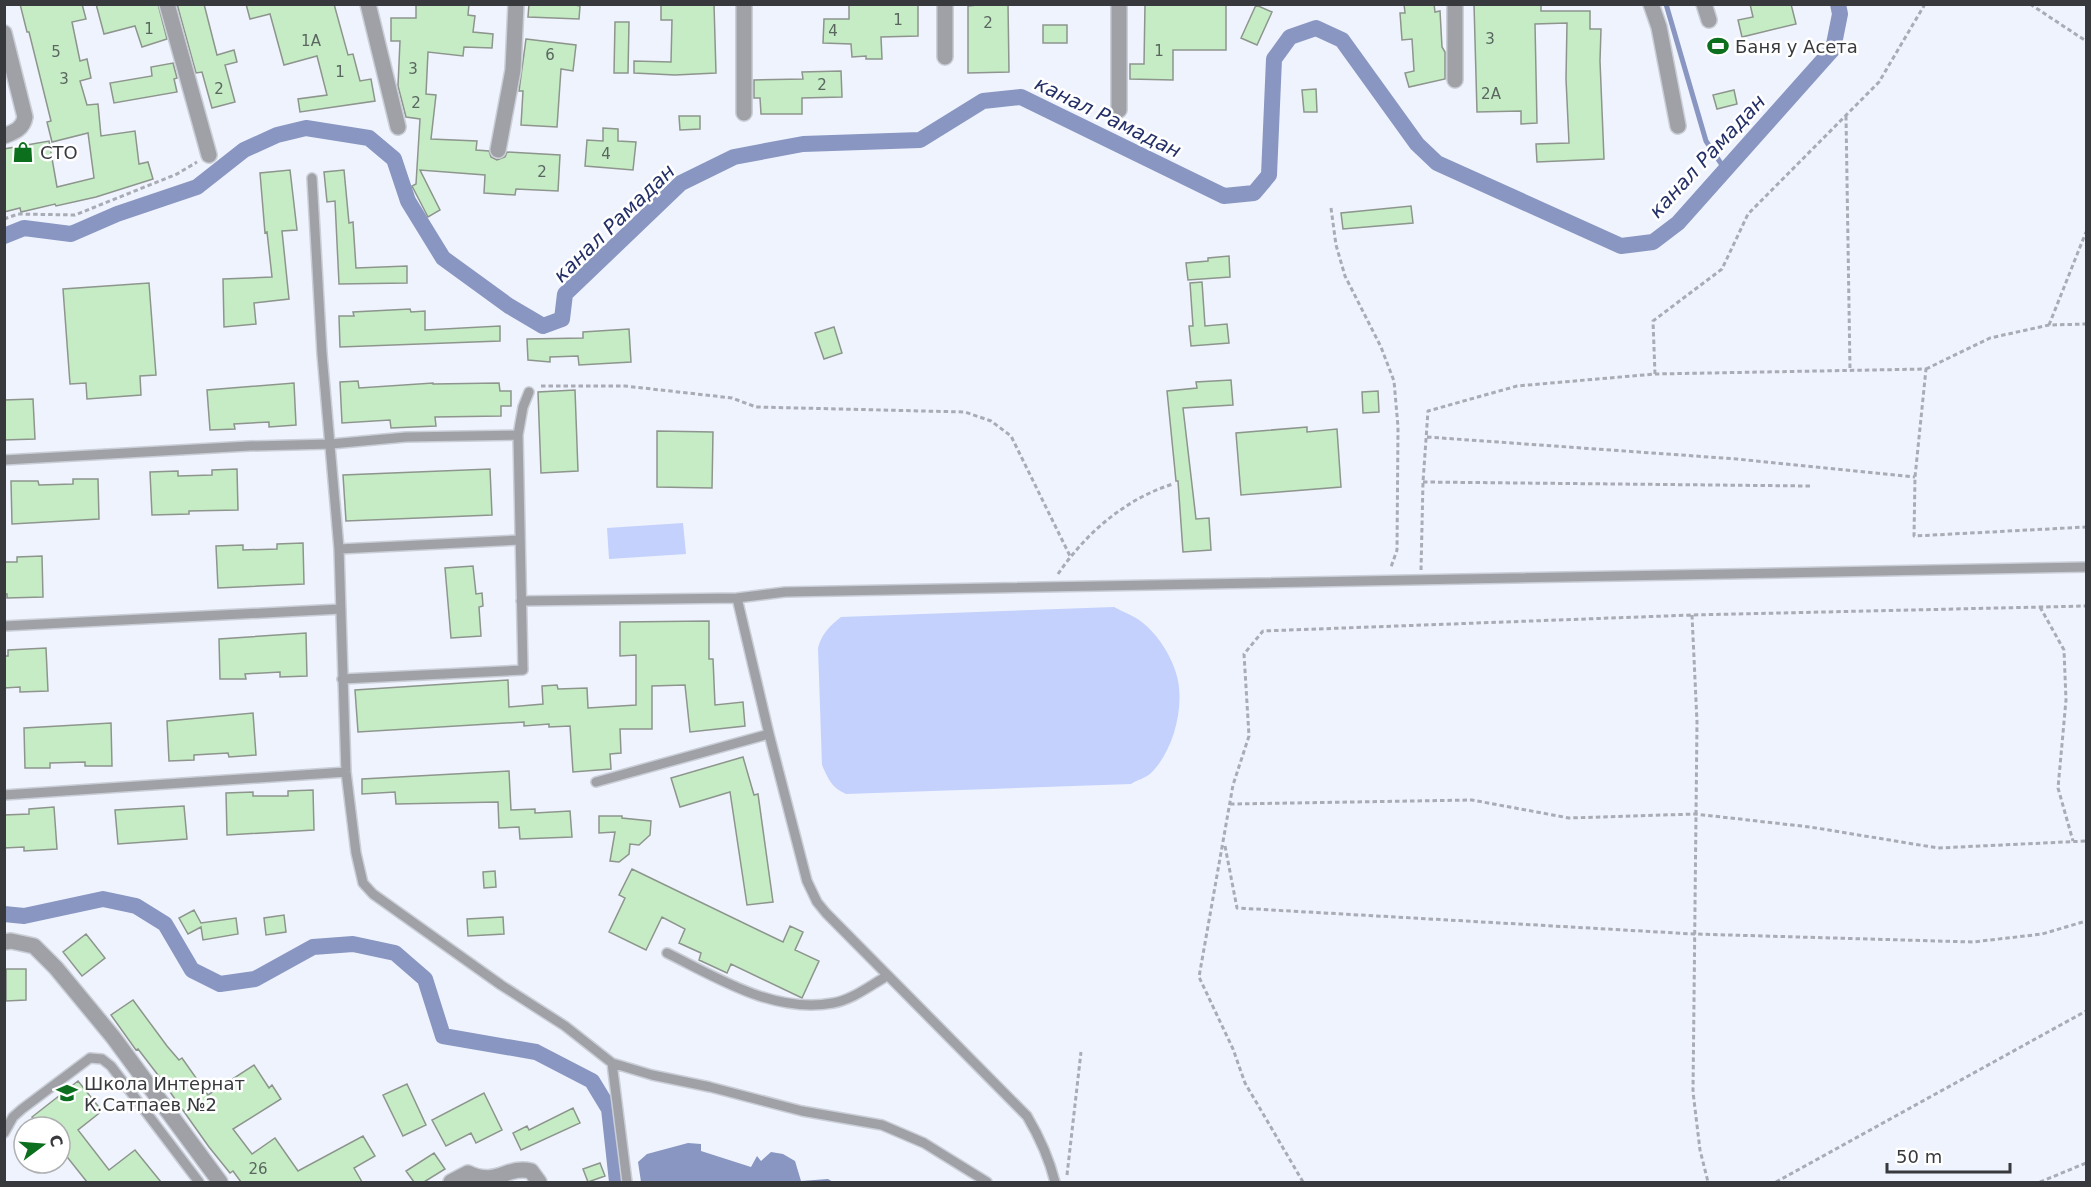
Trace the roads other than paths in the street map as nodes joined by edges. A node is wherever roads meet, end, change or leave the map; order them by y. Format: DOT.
graph roads {
  1 [pos="167,4"];
  2 [pos="368,4"];
  3 [pos="516,4"];
  4 [pos="744,4"];
  5 [pos="945,4"];
  6 [pos="1119,4"];
  7 [pos="1455,4"];
  8 [pos="1651,4"];
  9 [pos="1704,4"];
  10 [pos="1709,20"];
  11 [pos="4,33"];
  12 [pos="945,57"];
  13 [pos="1455,80"];
  14 [pos="1119,110"];
  15 [pos="744,113"];
  16 [pos="1678,126"];
  17 [pos="398,127"];
  18 [pos="4,136"];
  19 [pos="498,150"];
  20 [pos="209,155"];
  21 [pos="312,178"];
  22 [pos="530,392"];
  23 [pos="518,435"];
  24 [pos="331,444"];
  25 [pos="4,460"];
  26 [pos="520,540"];
  27 [pos="339,549"];
  28 [pos="2086,567"];
  29 [pos="737,598"];
  30 [pos="521,601"];
  31 [pos="341,609"];
  32 [pos="4,626"];
  33 [pos="342,679"];
  34 [pos="768,734"];
  35 [pos="346,772"];
  36 [pos="596,782"];
  37 [pos="4,795"];
  38 [pos="4,942"];
  39 [pos="667,953"];
  40 [pos="887,976"];
  41 [pos="612,1063"];
  42 [pos="4,1133"];
  43 [pos="198,1182"];
  44 [pos="220,1182"];
  45 [pos="452,1182"];
  46 [pos="539,1182"];
  47 [pos="627,1182"];
  48 [pos="987,1182"];
  49 [pos="1055,1182"];
  1 -- 20 [label="street"];
  2 -- 17 [label="street"];
  3 -- 19 [label="street"];
  4 -- 15 [label="street"];
  5 -- 12 [label="street"];
  6 -- 14 [label="street"];
  7 -- 13 [label="street"];
  8 -- 16 [label="street"];
  9 -- 10 [label="street"];
  11 -- 18 [label="street"];
  21 -- 24 [label="lane"];
  22 -- 23 [label="lane"];
  23 -- 24 [label="lane"];
  23 -- 26 [label="lane"];
  24 -- 25 [label="lane"];
  24 -- 27 [label="lane"];
  26 -- 27 [label="lane"];
  26 -- 30 [label="lane"];
  27 -- 31 [label="lane"];
  28 -- 29 [label="lane"];
  29 -- 30 [label="lane"];
  29 -- 34 [label="lane"];
  30 -- 33 [label="lane"];
  31 -- 32 [label="lane"];
  31 -- 33 [label="lane"];
  33 -- 35 [label="lane"];
  34 -- 36 [label="lane"];
  34 -- 40 [label="lane"];
  35 -- 37 [label="lane"];
  35 -- 41 [label="lane"];
  38 -- 44 [label="street"];
  39 -- 40 [label="lane"];
  40 -- 49 [label="lane"];
  41 -- 47 [label="lane"];
  41 -- 48 [label="lane"];
  42 -- 43 [label="lane"];
  45 -- 46 [label="street"];
}
